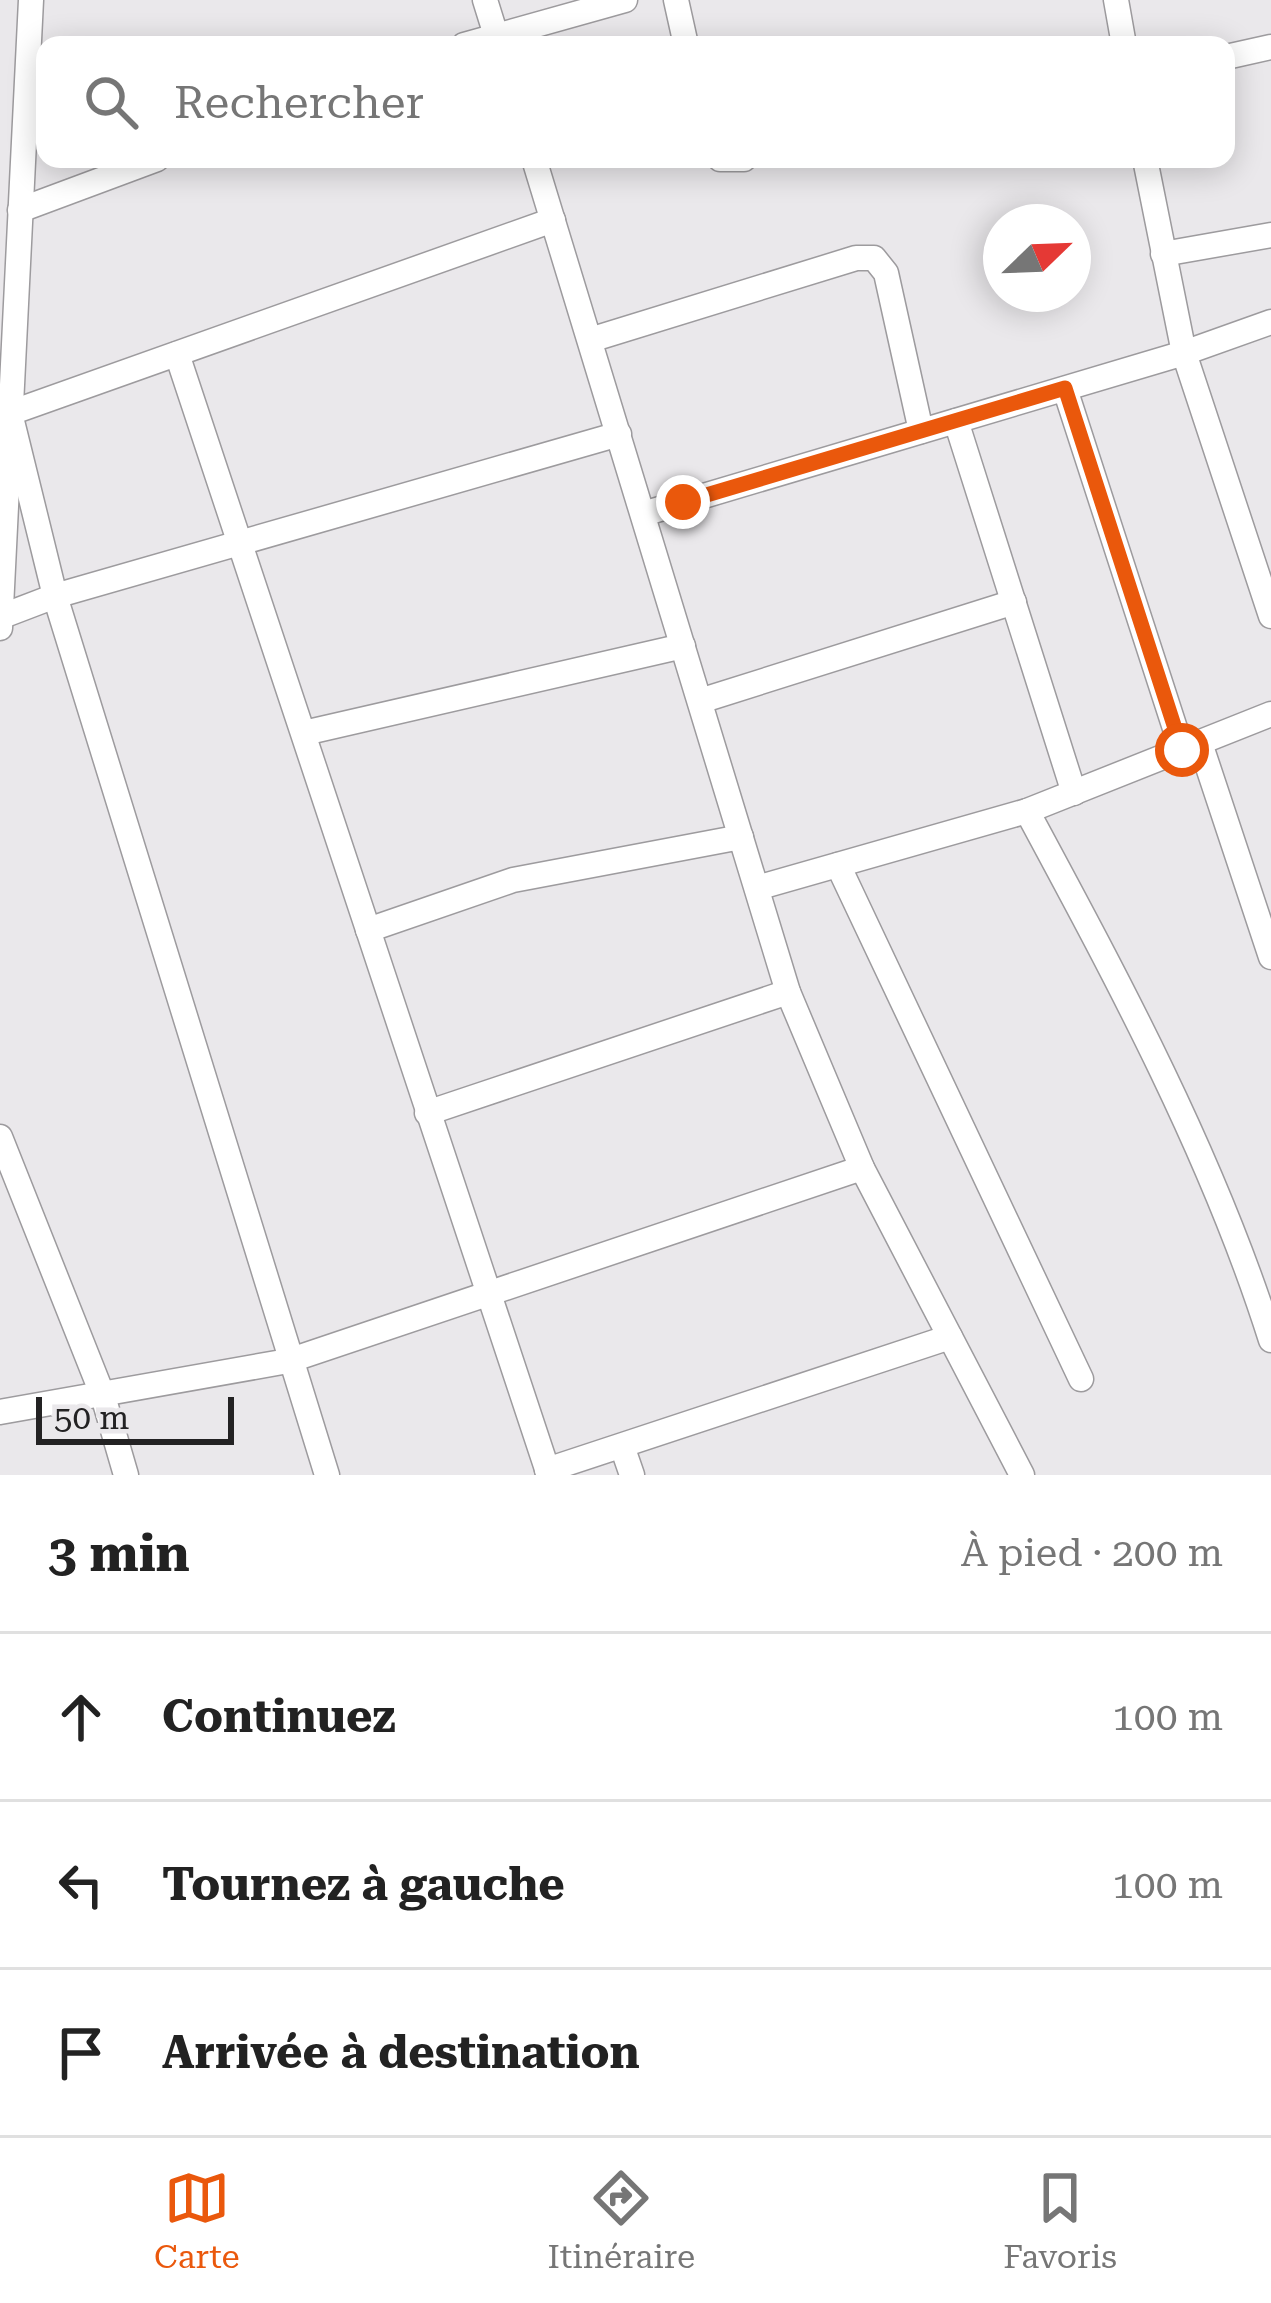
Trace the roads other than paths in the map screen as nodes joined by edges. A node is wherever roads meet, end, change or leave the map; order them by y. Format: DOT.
graph roads {
  1 [pos="31,0"];
  2 [pos="485,0"];
  3 [pos="625,0"];
  4 [pos="676,0"];
  5 [pos="1116,0"];
  6 [pos="496,36"];
  7 [pos="507,36"];
  8 [pos="684,36"];
  9 [pos="1122,36"];
  10 [pos="1271,47"];
  11 [pos="1235,55"];
  12 [pos="133,168"];
  13 [pos="537,168"];
  14 [pos="1147,168"];
  15 [pos="20,210"];
  16 [pos="553,220"];
  17 [pos="1271,235"];
  18 [pos="1163,254"];
  19 [pos="1271,322"];
  20 [pos="590,340"];
  21 [pos="1184,353"];
  22 [pos="177,354"];
  23 [pos="1065,388"];
  24 [pos="10,413"];
  25 [pos="956,421"];
  26 [pos="921,431"];
  27 [pos="619,434"];
  28 [pos="643,514"];
  29 [pos="242,545"];
  30 [pos="55,596"];
  31 [pos="1014,602"];
  32 [pos="1271,616"];
  33 [pos="0,617"];
  34 [pos="0,630"];
  35 [pos="683,646"];
  36 [pos="700,701"];
  37 [pos="1271,714"];
  38 [pos="304,734"];
  39 [pos="1191,746"];
  40 [pos="1074,793"];
  41 [pos="1027,811"];
  42 [pos="741,837"];
  43 [pos="838,865"];
  44 [pos="757,888"];
  45 [pos="368,930"];
  46 [pos="1271,957"];
  47 [pos="788,992"];
  48 [pos="427,1113"];
  49 [pos="0,1137"];
  50 [pos="862,1168"];
  51 [pos="1263,1283"];
  52 [pos="488,1297"];
  53 [pos="950,1337"];
  54 [pos="1271,1340"];
  55 [pos="288,1361"];
  56 [pos="1082,1379"];
  57 [pos="103,1396"];
  58 [pos="0,1412"];
  59 [pos="622,1446"];
  60 [pos="548,1473"];
  61 [pos="126,1475"];
  62 [pos="327,1475"];
  63 [pos="632,1475"];
  64 [pos="1022,1475"];
  1 -- 15 [label="street"];
  2 -- 6 [label="street"];
  3 -- 7 [label="street"];
  4 -- 8 [label="street"];
  5 -- 9 [label="street"];
  10 -- 11 [label="street"];
  12 -- 15 [label="street"];
  13 -- 16 [label="street"];
  14 -- 18 [label="street"];
  15 -- 24 [label="street"];
  16 -- 20 [label="street"];
  16 -- 22 [label="street"];
  17 -- 18 [label="street"];
  18 -- 21 [label="street"];
  19 -- 21 [label="street"];
  20 -- 26 [label="street"];
  20 -- 27 [label="street"];
  21 -- 23 [label="street"];
  21 -- 32 [label="street"];
  22 -- 24 [label="street"];
  22 -- 29 [label="street"];
  23 -- 25 [label="street"];
  23 -- 39 [label="street"];
  24 -- 30 [label="street"];
  24 -- 33 [label="street"];
  25 -- 26 [label="street"];
  25 -- 31 [label="street"];
  26 -- 28 [label="street"];
  27 -- 28 [label="street"];
  27 -- 29 [label="street"];
  28 -- 35 [label="street"];
  29 -- 30 [label="street"];
  29 -- 38 [label="street"];
  30 -- 33 [label="street"];
  30 -- 55 [label="street"];
  31 -- 36 [label="street"];
  31 -- 40 [label="street"];
  33 -- 34 [label="street"];
  35 -- 36 [label="street"];
  35 -- 38 [label="street"];
  36 -- 42 [label="street"];
  37 -- 39 [label="street"];
  38 -- 45 [label="street"];
  39 -- 40 [label="street"];
  39 -- 46 [label="street"];
  40 -- 41 [label="street"];
  41 -- 43 [label="street"];
  41 -- 51 [label="street"];
  42 -- 44 [label="street"];
  42 -- 45 [label="street"];
  43 -- 44 [label="street"];
  43 -- 56 [label="street"];
  44 -- 47 [label="street"];
  45 -- 48 [label="street"];
  47 -- 48 [label="street"];
  47 -- 50 [label="street"];
  48 -- 52 [label="street"];
  49 -- 57 [label="street"];
  50 -- 52 [label="street"];
  50 -- 53 [label="street"];
  51 -- 54 [label="street"];
  52 -- 55 [label="street"];
  52 -- 60 [label="street"];
  53 -- 59 [label="street"];
  53 -- 64 [label="street"];
  55 -- 57 [label="street"];
  55 -- 62 [label="street"];
  57 -- 58 [label="street"];
  57 -- 61 [label="street"];
  59 -- 60 [label="street"];
  59 -- 63 [label="street"];
}
